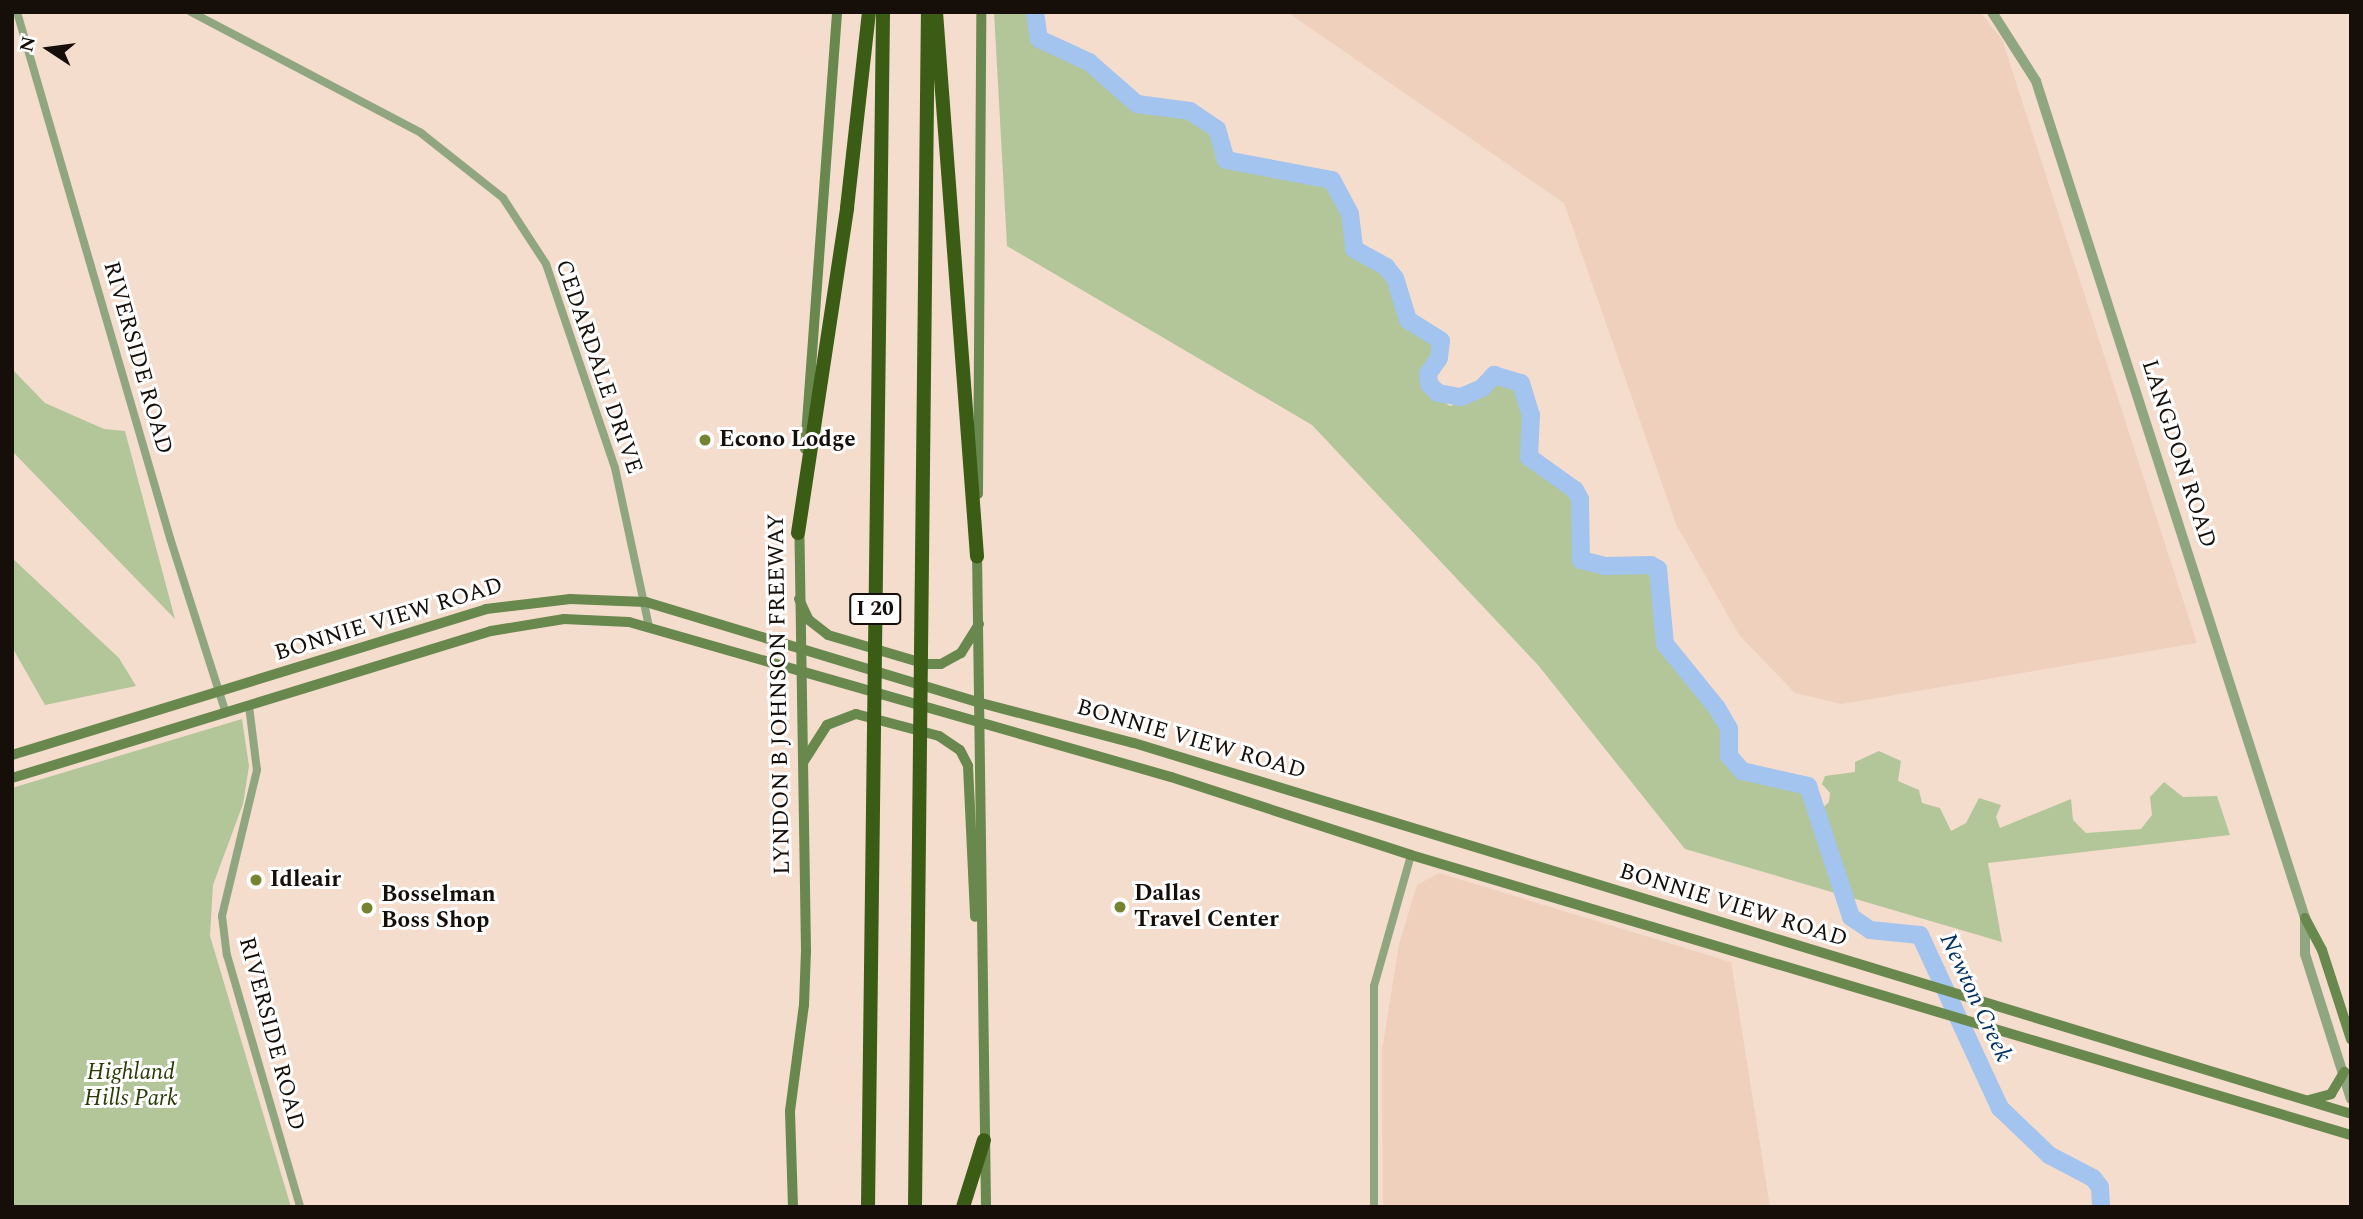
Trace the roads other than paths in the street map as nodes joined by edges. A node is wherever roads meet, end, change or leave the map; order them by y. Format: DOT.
graph roads {
  1 [pos="17,12"];
  2 [pos="191,12"];
  3 [pos="837,12"];
  4 [pos="869,12"];
  5 [pos="883,12"];
  6 [pos="928,12"];
  7 [pos="936,12"];
  8 [pos="981,12"];
  9 [pos="1992,12"];
  10 [pos="799,533"];
  11 [pos="977,556"];
  12 [pos="798,597"];
  13 [pos="646,602"];
  14 [pos="486,609"];
  15 [pos="979,624"];
  16 [pos="649,626"];
  17 [pos="484,633"];
  18 [pos="798,648"];
  19 [pos="799,671"];
  20 [pos="220,694"];
  21 [pos="981,703"];
  22 [pos="249,706"];
  23 [pos="226,713"];
  24 [pos="981,726"];
  25 [pos="1134,743"];
  26 [pos="12,755"];
  27 [pos="803,763"];
  28 [pos="1128,765"];
  29 [pos="12,778"];
  30 [pos="1418,831"];
  31 [pos="1411,855"];
  32 [pos="2305,918"];
  33 [pos="979,965"];
  34 [pos="2351,1039"];
  35 [pos="2344,1072"];
  36 [pos="2351,1099"];
  37 [pos="2306,1101"];
  38 [pos="2351,1114"];
  39 [pos="2351,1135"];
  40 [pos="984,1140"];
  41 [pos="300,1207"];
  42 [pos="793,1207"];
  43 [pos="869,1207"];
  44 [pos="915,1207"];
  45 [pos="963,1207"];
  46 [pos="986,1207"];
  47 [pos="1374,1207"];
  1 -- 20 [label="street, RIVERSIDE ROAD"];
  2 -- 13 [label="street, CEDARDALE DRIVE"];
  3 -- 10 [label="main road, LYNDON B JOHNSON FREEWAY"];
  4 -- 10 [label="highway"];
  5 -- 43 [label="highway, I 20"];
  6 -- 44 [label="highway, I 20"];
  7 -- 11 [label="highway"];
  8 -- 11 [label="main road"];
  9 -- 32 [label="street, LANGDON ROAD"];
  10 -- 12 [label="main road, LYNDON B JOHNSON FREEWAY"];
  11 -- 15 [label="main road"];
  12 -- 15 [label="main road"];
  12 -- 18 [label="main road, LYNDON B JOHNSON FREEWAY"];
  13 -- 14 [label="main road, BONNIE VIEW ROAD"];
  13 -- 16 [label="street, CEDARDALE DRIVE"];
  13 -- 18 [label="main road, BONNIE VIEW ROAD"];
  14 -- 17 [label="main road"];
  14 -- 20 [label="main road, BONNIE VIEW ROAD"];
  15 -- 21 [label="main road"];
  16 -- 17 [label="main road, BONNIE VIEW ROAD"];
  16 -- 19 [label="main road, BONNIE VIEW ROAD"];
  17 -- 22 [label="main road, BONNIE VIEW ROAD"];
  18 -- 19 [label="main road, LYNDON B JOHNSON FREEWAY"];
  18 -- 21 [label="main road, BONNIE VIEW ROAD"];
  19 -- 24 [label="main road, BONNIE VIEW ROAD"];
  19 -- 27 [label="main road, LYNDON B JOHNSON FREEWAY"];
  20 -- 23 [label="street, RIVERSIDE ROAD"];
  20 -- 26 [label="main road, BONNIE VIEW ROAD"];
  21 -- 24 [label="main road"];
  21 -- 25 [label="main road, BONNIE VIEW ROAD"];
  22 -- 23 [label="main road, BONNIE VIEW ROAD"];
  22 -- 41 [label="street, RIVERSIDE ROAD"];
  23 -- 29 [label="main road, BONNIE VIEW ROAD"];
  24 -- 28 [label="main road, BONNIE VIEW ROAD"];
  24 -- 33 [label="main road"];
  25 -- 28 [label="main road"];
  25 -- 30 [label="main road, BONNIE VIEW ROAD"];
  27 -- 33 [label="main road"];
  27 -- 42 [label="main road, LYNDON B JOHNSON FREEWAY"];
  28 -- 31 [label="main road, BONNIE VIEW ROAD"];
  30 -- 31 [label="main road"];
  30 -- 37 [label="main road, BONNIE VIEW ROAD"];
  31 -- 39 [label="main road, BONNIE VIEW ROAD"];
  31 -- 47 [label="street"];
  32 -- 34 [label="main road, LANGDON ROAD"];
  32 -- 35 [label="street, LANGDON ROAD"];
  33 -- 40 [label="main road"];
  35 -- 36 [label="street, LANGDON ROAD"];
  35 -- 37 [label="main road"];
  37 -- 38 [label="main road, BONNIE VIEW ROAD"];
  40 -- 45 [label="highway"];
  40 -- 46 [label="main road"];
}
